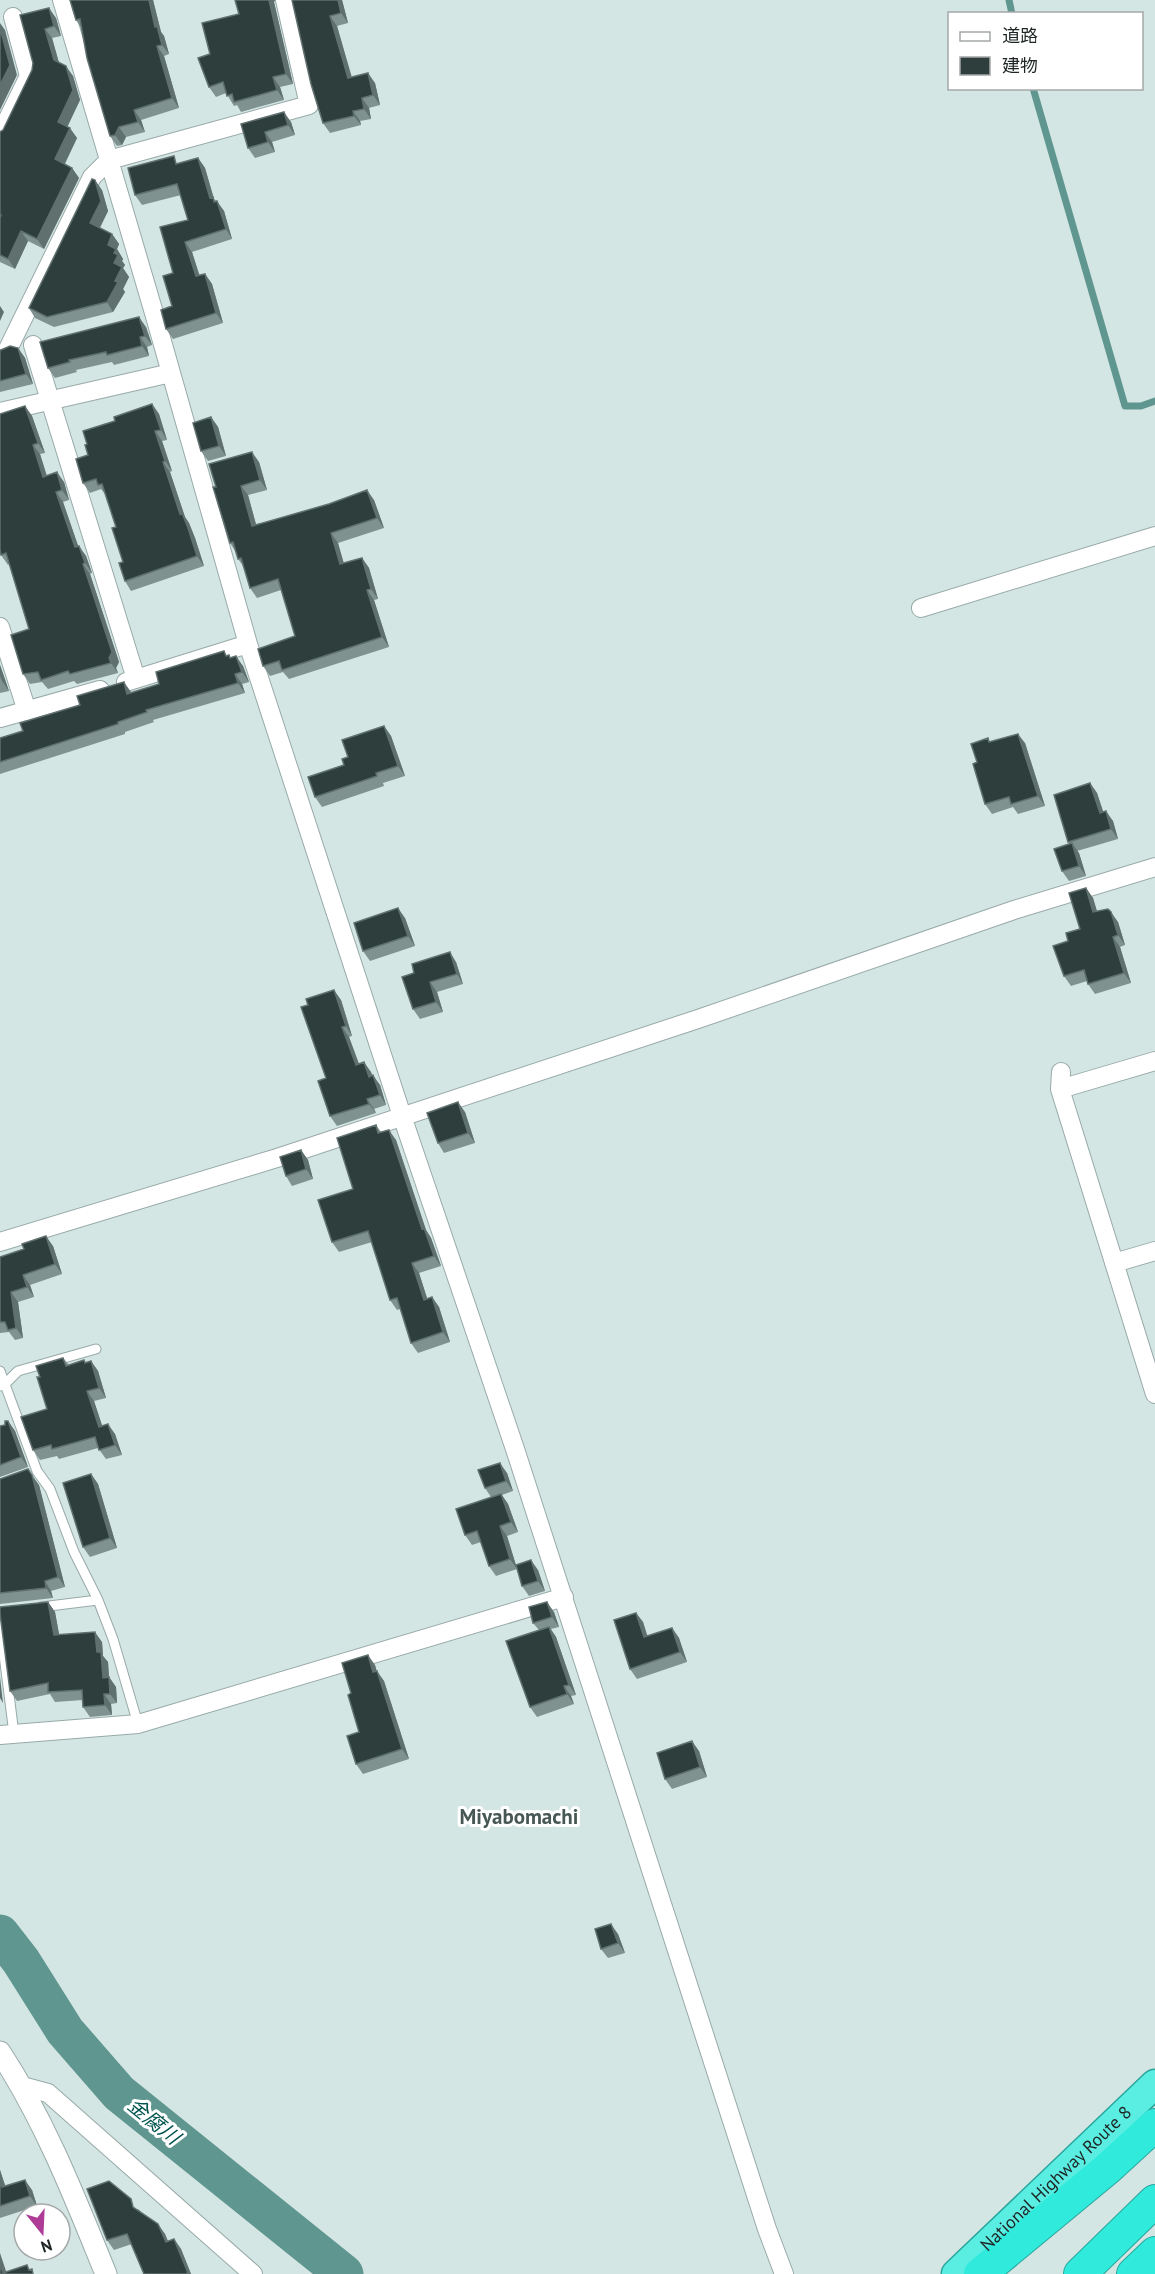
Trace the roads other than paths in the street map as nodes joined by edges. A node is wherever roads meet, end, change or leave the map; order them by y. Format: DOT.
graph roads {
  1 [pos="285,0"];
  2 [pos="63,3"];
  3 [pos="6,18"];
  4 [pos="0,135"];
  5 [pos="109,160"];
  6 [pos="154,313"];
  7 [pos="134,319"];
  8 [pos="53,340"];
  9 [pos="33,345"];
  10 [pos="4,350"];
  11 [pos="171,373"];
  12 [pos="50,402"];
  13 [pos="0,412"];
  14 [pos="1155,536"];
  15 [pos="921,608"];
  16 [pos="0,627"];
  17 [pos="248,644"];
  18 [pos="136,679"];
  19 [pos="27,711"];
  20 [pos="0,718"];
  21 [pos="1155,867"];
  22 [pos="1155,1061"];
  23 [pos="402,1116"];
  24 [pos="0,1242"];
  25 [pos="1155,1251"];
  26 [pos="1114,1263"];
  27 [pos="96,1349"];
  28 [pos="0,1371"];
  29 [pos="2,1385"];
  30 [pos="1155,1394"];
  31 [pos="564,1598"];
  32 [pos="98,1600"];
  33 [pos="33,1608"];
  34 [pos="0,1623"];
  35 [pos="138,1724"];
  36 [pos="7,1734"];
  37 [pos="0,2052"];
  38 [pos="1155,2084"];
  39 [pos="22,2086"];
  40 [pos="1155,2125"];
  41 [pos="1155,2202"];
  42 [pos="1155,2253"];
  43 [pos="106,2274"];
  44 [pos="253,2274"];
  45 [pos="784,2274"];
  46 [pos="956,2274"];
  47 [pos="980,2274"];
  48 [pos="1080,2274"];
  49 [pos="1133,2274"];
  1 -- 5 [label="street"];
  2 -- 3 [label="street"];
  2 -- 5 [label="street"];
  3 -- 4 [label="street"];
  5 -- 6 [label="street"];
  5 -- 10 [label="street"];
  6 -- 7 [label="street"];
  6 -- 11 [label="street"];
  8 -- 9 [label="street"];
  9 -- 10 [label="street"];
  9 -- 12 [label="street"];
  11 -- 12 [label="street"];
  11 -- 17 [label="street"];
  12 -- 13 [label="street"];
  12 -- 18 [label="street"];
  14 -- 15 [label="street"];
  16 -- 19 [label="street"];
  17 -- 18 [label="street"];
  17 -- 23 [label="street"];
  18 -- 19 [label="street"];
  19 -- 20 [label="street"];
  21 -- 23 [label="street"];
  22 -- 26 [label="street"];
  23 -- 24 [label="street"];
  23 -- 31 [label="street"];
  25 -- 26 [label="street"];
  26 -- 30 [label="street"];
  27 -- 29 [label="lane"];
  28 -- 29 [label="lane"];
  29 -- 32 [label="lane"];
  31 -- 35 [label="street"];
  31 -- 45 [label="street"];
  32 -- 33 [label="lane"];
  32 -- 35 [label="lane"];
  34 -- 36 [label="lane"];
  35 -- 36 [label="street"];
  37 -- 39 [label="street"];
  38 -- 46 [label="highway, National Highway Route 8"];
  39 -- 43 [label="street"];
  39 -- 44 [label="street"];
  40 -- 47 [label="highway"];
  41 -- 48 [label="highway"];
  42 -- 49 [label="highway"];
}
